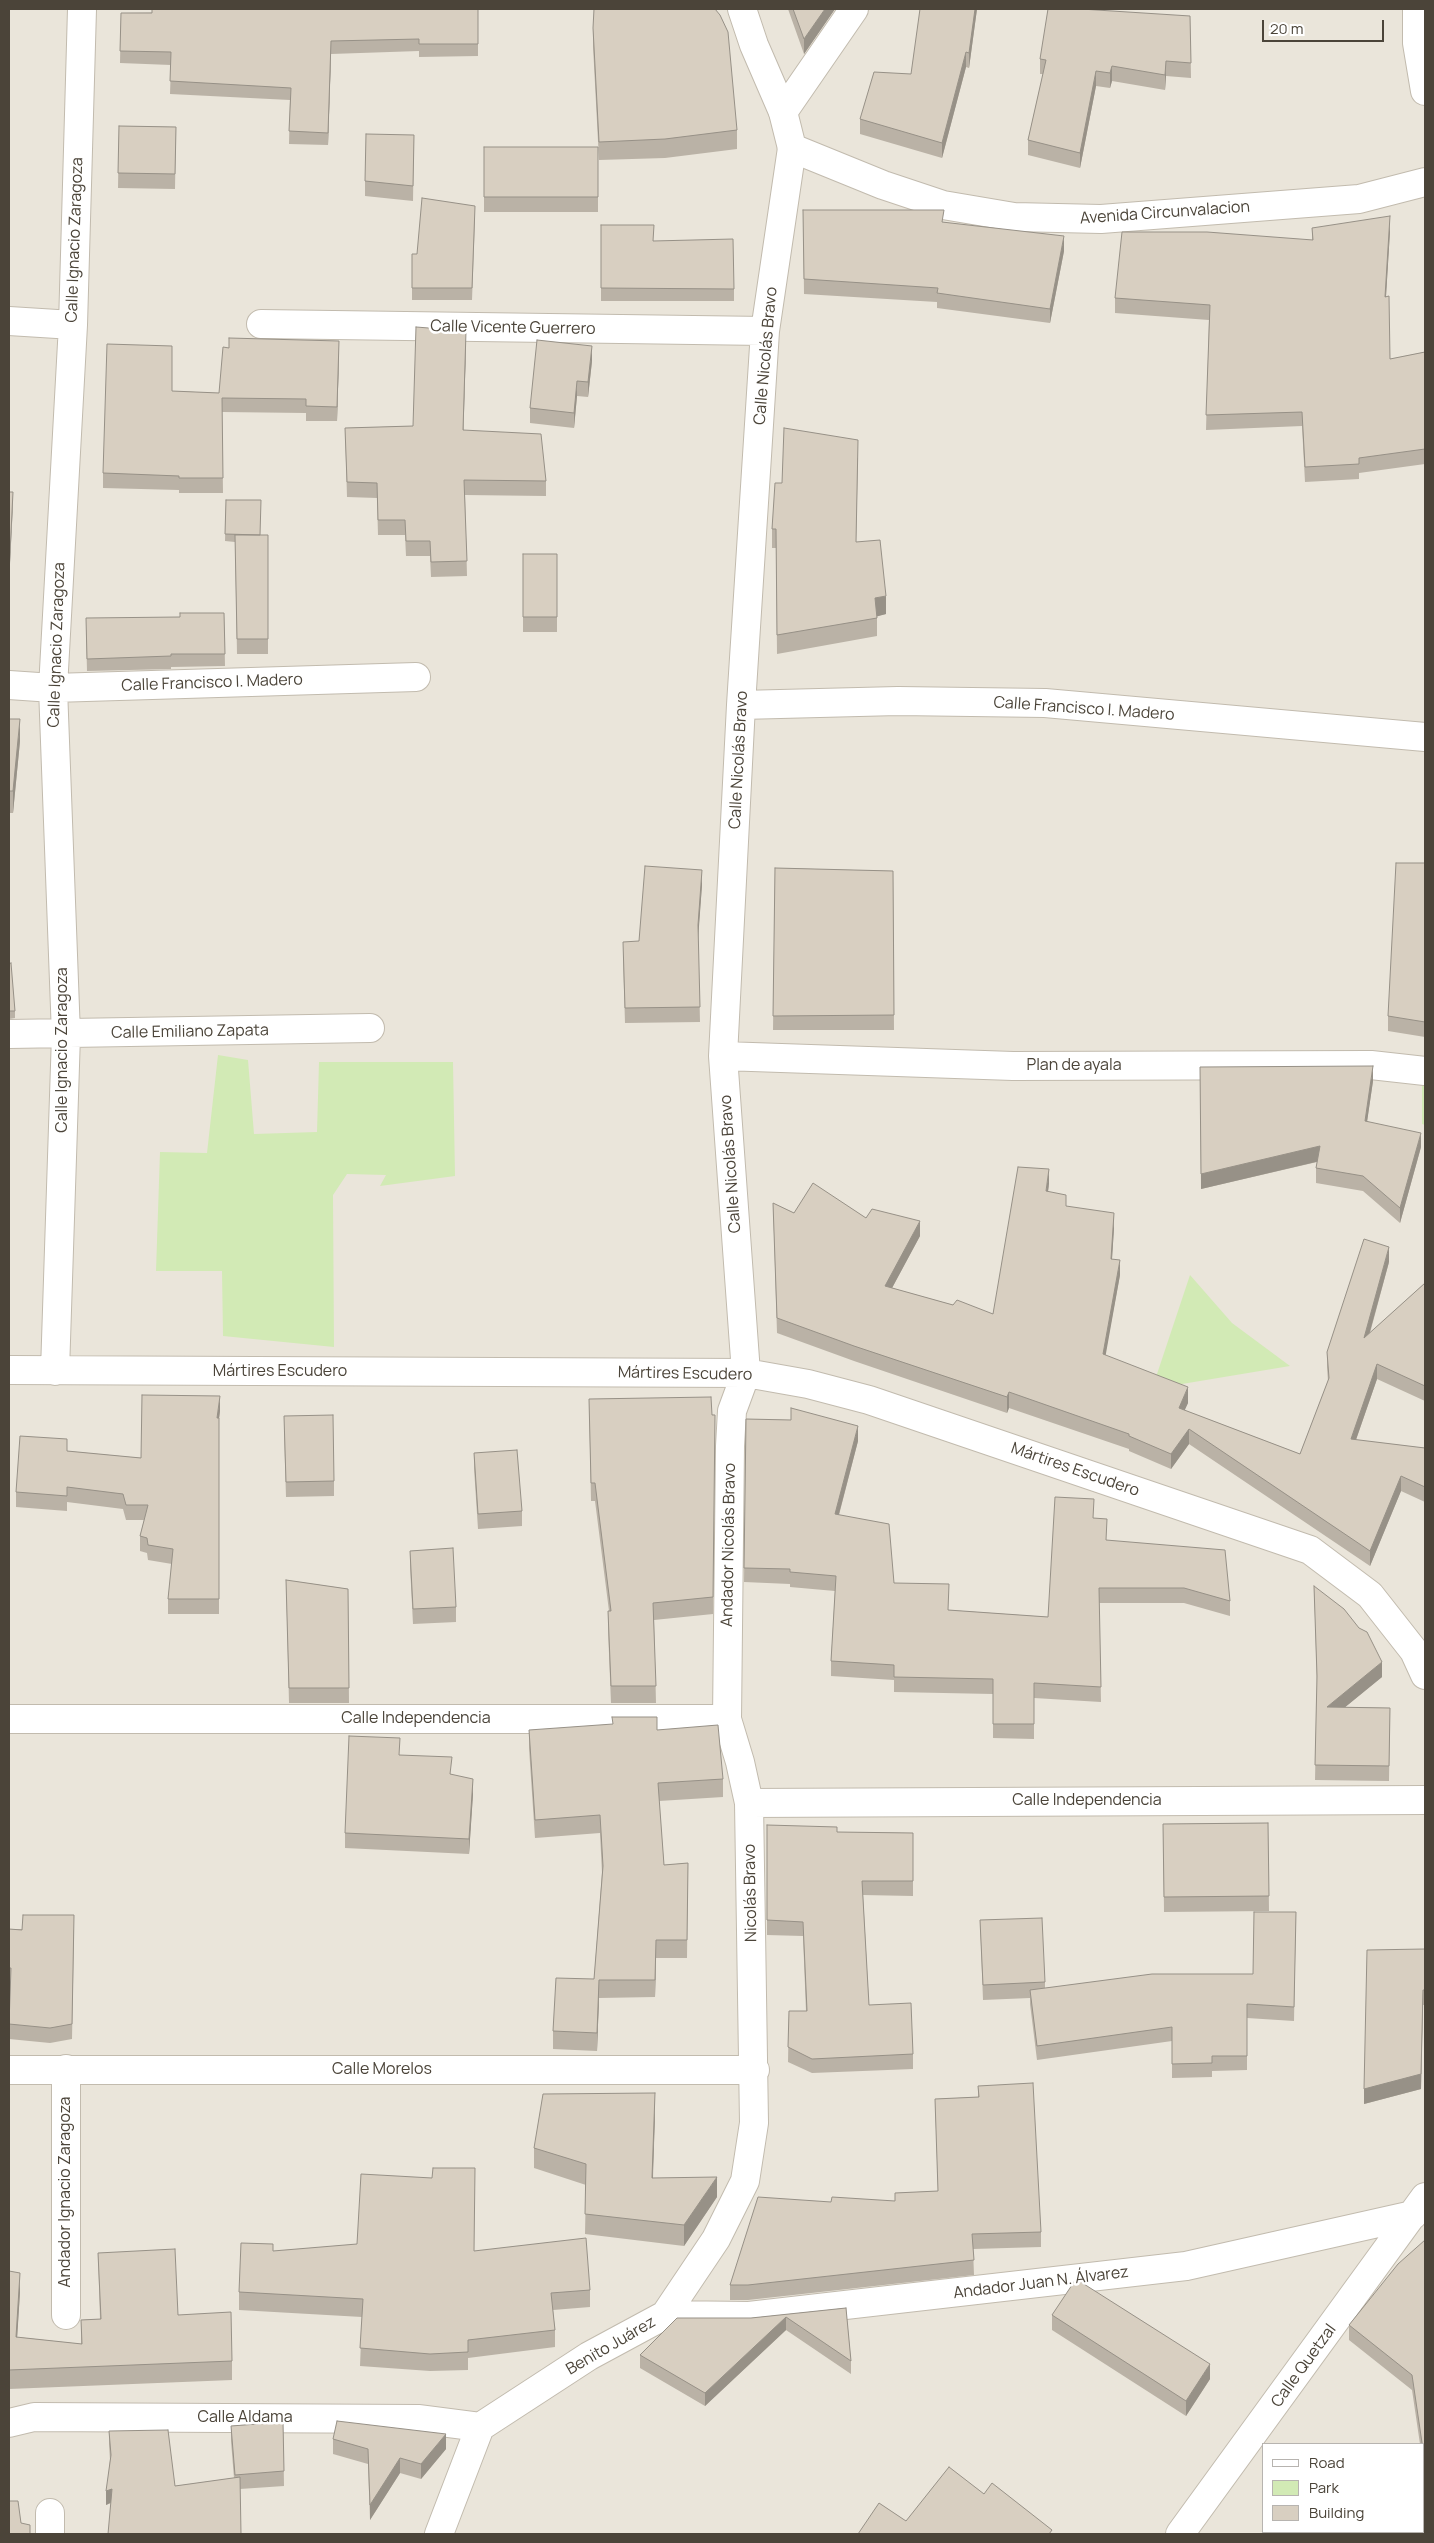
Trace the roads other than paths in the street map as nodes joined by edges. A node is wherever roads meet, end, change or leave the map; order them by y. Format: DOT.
graph roads {
  1 [pos="82,9"];
  2 [pos="742,9"];
  3 [pos="854,9"];
  4 [pos="1417,9"];
  5 [pos="1425,91"];
  6 [pos="783,112"];
  7 [pos="792,148"];
  8 [pos="1425,182"];
  9 [pos="9,321"];
  10 [pos="261,324"];
  11 [pos="73,325"];
  12 [pos="765,332"];
  13 [pos="416,677"];
  14 [pos="9,685"];
  15 [pos="53,688"];
  16 [pos="741,705"];
  17 [pos="1425,737"];
  18 [pos="370,1028"];
  19 [pos="9,1034"];
  20 [pos="66,1035"];
  21 [pos="723,1056"];
  22 [pos="1425,1071"];
  23 [pos="9,1370"];
  24 [pos="56,1371"];
  25 [pos="746,1373"];
  26 [pos="1425,1676"];
  27 [pos="9,1719"];
  28 [pos="726,1720"];
  29 [pos="1425,1800"];
  30 [pos="749,1803"];
  31 [pos="9,2070"];
  32 [pos="66,2070"];
  33 [pos="754,2070"];
  34 [pos="1419,2206"];
  35 [pos="66,2315"];
  36 [pos="665,2315"];
  37 [pos="9,2423"];
  38 [pos="480,2427"];
  39 [pos="439,2534"];
  40 [pos="1180,2534"];
  1 -- 11 [label="street, Calle Ignacio Zaragoza"];
  2 -- 6 [label="street"];
  3 -- 6 [label="street"];
  4 -- 5 [label="street"];
  6 -- 7 [label="street"];
  7 -- 8 [label="street, Avenida Circunvalacion"];
  7 -- 12 [label="street, Calle Nicolás Bravo"];
  9 -- 11 [label="street"];
  10 -- 12 [label="street, Calle Vicente Guerrero"];
  11 -- 15 [label="street, Calle Ignacio Zaragoza"];
  12 -- 16 [label="street, Calle Nicolás Bravo"];
  13 -- 15 [label="street, Calle Francisco I. Madero"];
  14 -- 15 [label="street, Calle Francisco I. Madero"];
  15 -- 20 [label="street, Calle Ignacio Zaragoza"];
  16 -- 17 [label="street, Calle Francisco I. Madero"];
  16 -- 21 [label="street, Calle Nicolás Bravo"];
  18 -- 20 [label="street, Calle Emiliano Zapata"];
  19 -- 20 [label="street, Calle Emiliano Zapata"];
  20 -- 24 [label="street, Calle Ignacio Zaragoza"];
  21 -- 22 [label="street, Plan de ayala"];
  21 -- 25 [label="street, Calle Nicolás Bravo"];
  23 -- 24 [label="street, Mártires Escudero"];
  24 -- 25 [label="street, Mártires Escudero"];
  25 -- 26 [label="street, Mártires Escudero"];
  25 -- 28 [label="street, Andador Nicolás Bravo"];
  27 -- 28 [label="street, Calle Independencia"];
  28 -- 30 [label="street, Nicolás Bravo"];
  29 -- 30 [label="street, Calle Independencia"];
  30 -- 33 [label="street, Nicolás Bravo"];
  31 -- 32 [label="street, Calle Morelos"];
  32 -- 33 [label="street, Calle Morelos"];
  32 -- 35 [label="street, Andador Ignacio Zaragoza"];
  33 -- 36 [label="street, Benito Juárez"];
  34 -- 36 [label="street, Andador Juan N. Álvarez"];
  34 -- 40 [label="street, Calle Quetzal"];
  36 -- 38 [label="street, Benito Juárez"];
  37 -- 38 [label="street, Calle Aldama"];
  38 -- 39 [label="street"];
}
